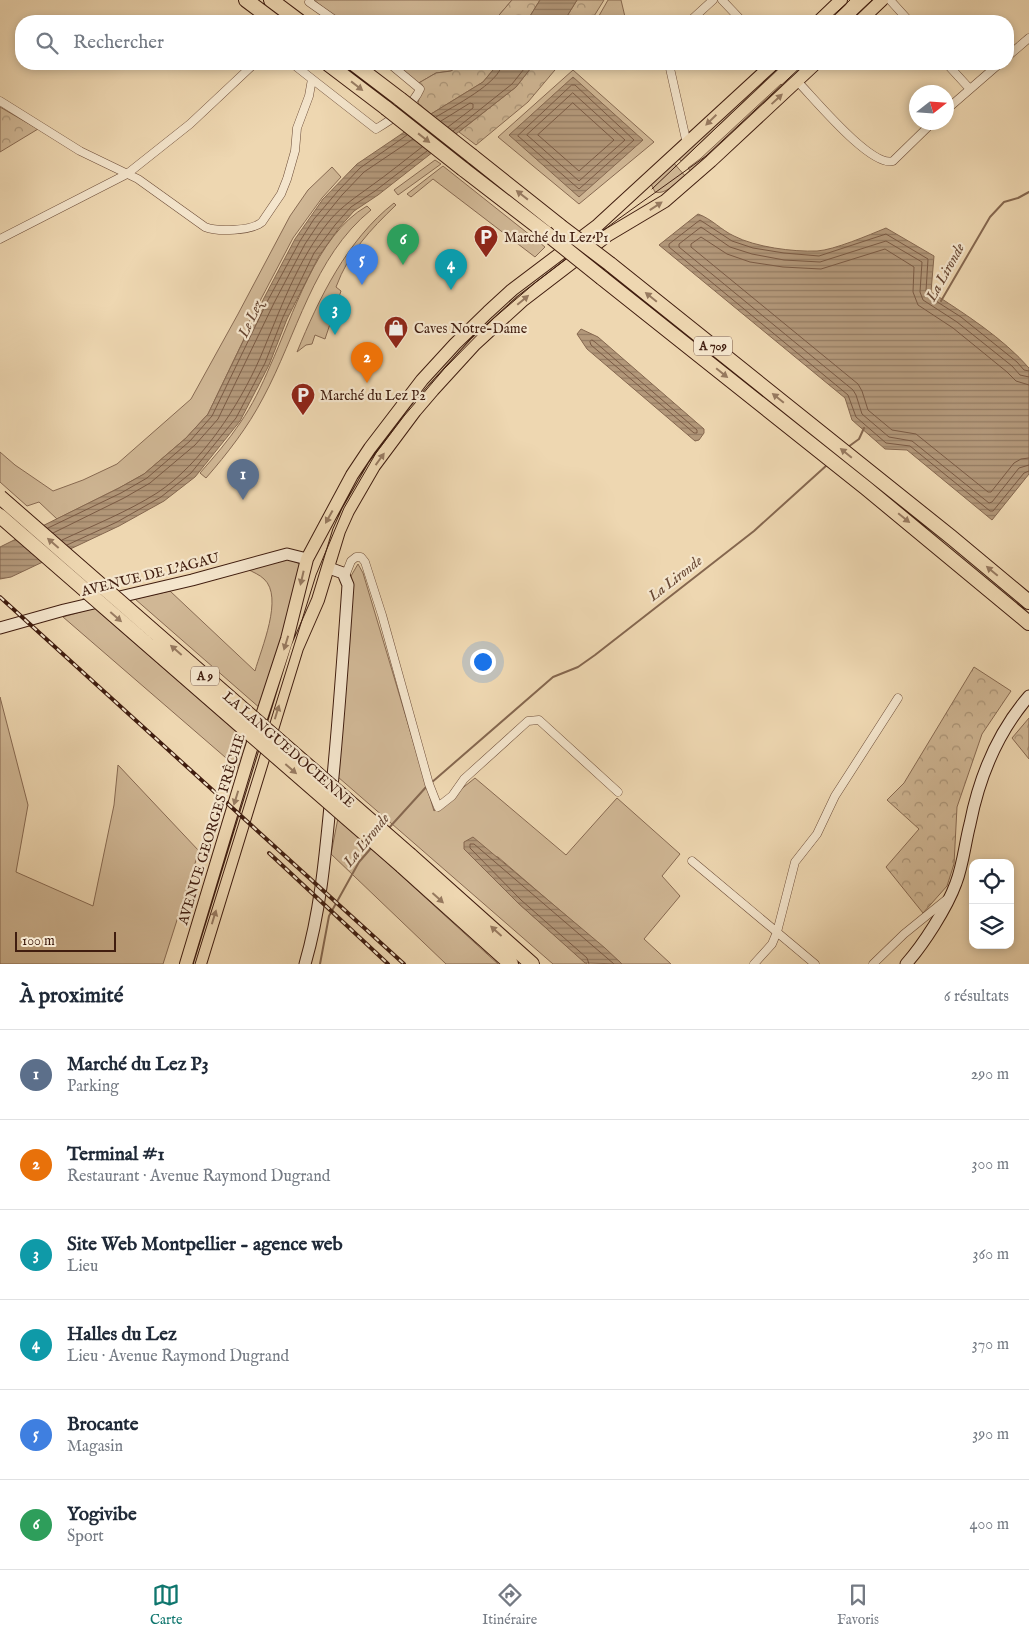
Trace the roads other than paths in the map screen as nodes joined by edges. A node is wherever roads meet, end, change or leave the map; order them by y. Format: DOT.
graph roads {
  1 [pos="246,0"];
  2 [pos="271,0"];
  3 [pos="310,0"];
  4 [pos="713,0"];
  5 [pos="722,0"];
  6 [pos="841,0"];
  7 [pos="882,0"];
  8 [pos="890,0"];
  9 [pos="266,15"];
  10 [pos="291,15"];
  11 [pos="327,15"];
  12 [pos="697,15"];
  13 [pos="736,15"];
  14 [pos="825,15"];
  15 [pos="866,15"];
  16 [pos="904,15"];
  17 [pos="1029,38"];
  18 [pos="1014,51"];
  19 [pos="248,70"];
  20 [pos="301,70"];
  21 [pos="336,70"];
  22 [pos="362,70"];
  23 [pos="397,70"];
  24 [pos="669,70"];
  25 [pos="767,70"];
  26 [pos="808,70"];
  27 [pos="953,70"];
  28 [pos="992,70"];
  29 [pos="312,79"];
  30 [pos="796,81"];
  31 [pos="969,88"];
  32 [pos="0,102"];
  33 [pos="954,102"];
  34 [pos="925,130"];
  35 [pos="687,144"];
  36 [pos="127,174"];
  37 [pos="0,239"];
  38 [pos="0,497"];
  39 [pos="0,516"];
  40 [pos="307,559"];
  41 [pos="329,568"];
  42 [pos="345,576"];
  43 [pos="1029,602"];
  44 [pos="1029,623"];
  45 [pos="0,628"];
  46 [pos="1029,696"];
  47 [pos="898,698"];
  48 [pos="618,792"];
  49 [pos="406,860"];
  50 [pos="692,861"];
  51 [pos="953,892"];
  52 [pos="777,932"];
  53 [pos="186,964"];
  54 [pos="200,964"];
  55 [pos="305,964"];
  56 [pos="511,964"];
  57 [pos="532,964"];
  58 [pos="754,964"];
  59 [pos="815,964"];
  60 [pos="873,964"];
  61 [pos="906,964"];
  1 -- 9 [label="highway"];
  2 -- 10 [label="highway"];
  3 -- 11 [label="street"];
  4 -- 12 [label="street"];
  5 -- 13 [label="street"];
  6 -- 14 [label="main road"];
  7 -- 15 [label="main road"];
  8 -- 16 [label="street"];
  17 -- 18 [label="street"];
  19 -- 36 [label="street"];
  20 -- 29 [label="street"];
  21 -- 44 [label="highway, A 709, one-way, bridge"];
  43 -- 22 [label="highway, A 709, one-way, bridge"];
  23 -- 29 [label="street"];
  24 -- 35 [label="street"];
  25 -- 35 [label="main road, AVENUE GEORGES FRÊCHE, one-way"];
  26 -- 30 [label="main road, AVENUE GEORGES FRÊCHE"];
  27 -- 31 [label="street"];
  28 -- 31 [label="street"];
  29 -- 36 [label="street"];
  30 -- 34 [label="street"];
  41 -- 30 [label="main road, AVENUE GEORGES FRÊCHE, one-way"];
  31 -- 33 [label="street"];
  32 -- 36 [label="street"];
  35 -- 40 [label="main road, AVENUE GEORGES FRÊCHE, one-way"];
  36 -- 37 [label="street"];
  49 -- 38 [label="highway, LA LANGUEDOCIENNE / A 9, one-way, bridge"];
  39 -- 49 [label="highway, LA LANGUEDOCIENNE / A 9, one-way, bridge"];
  40 -- 41 [label="main road"];
  40 -- 45 [label="street, AVENUE DE L'AGAU"];
  40 -- 53 [label="main road, AVENUE GEORGES FRÊCHE, one-way"];
  41 -- 42 [label="street"];
  54 -- 41 [label="main road, AVENUE GEORGES FRÊCHE, one-way"];
  42 -- 48 [label="street"];
  42 -- 55 [label="street"];
  46 -- 51 [label="street"];
  47 -- 52 [label="street"];
  49 -- 56 [label="highway, LA LANGUEDOCIENNE / A 9, one-way"];
  57 -- 49 [label="highway, LA LANGUEDOCIENNE / A 9, one-way"];
  50 -- 52 [label="street"];
  51 -- 60 [label="street"];
  51 -- 61 [label="street"];
  52 -- 58 [label="street"];
  52 -- 59 [label="street"];
}
